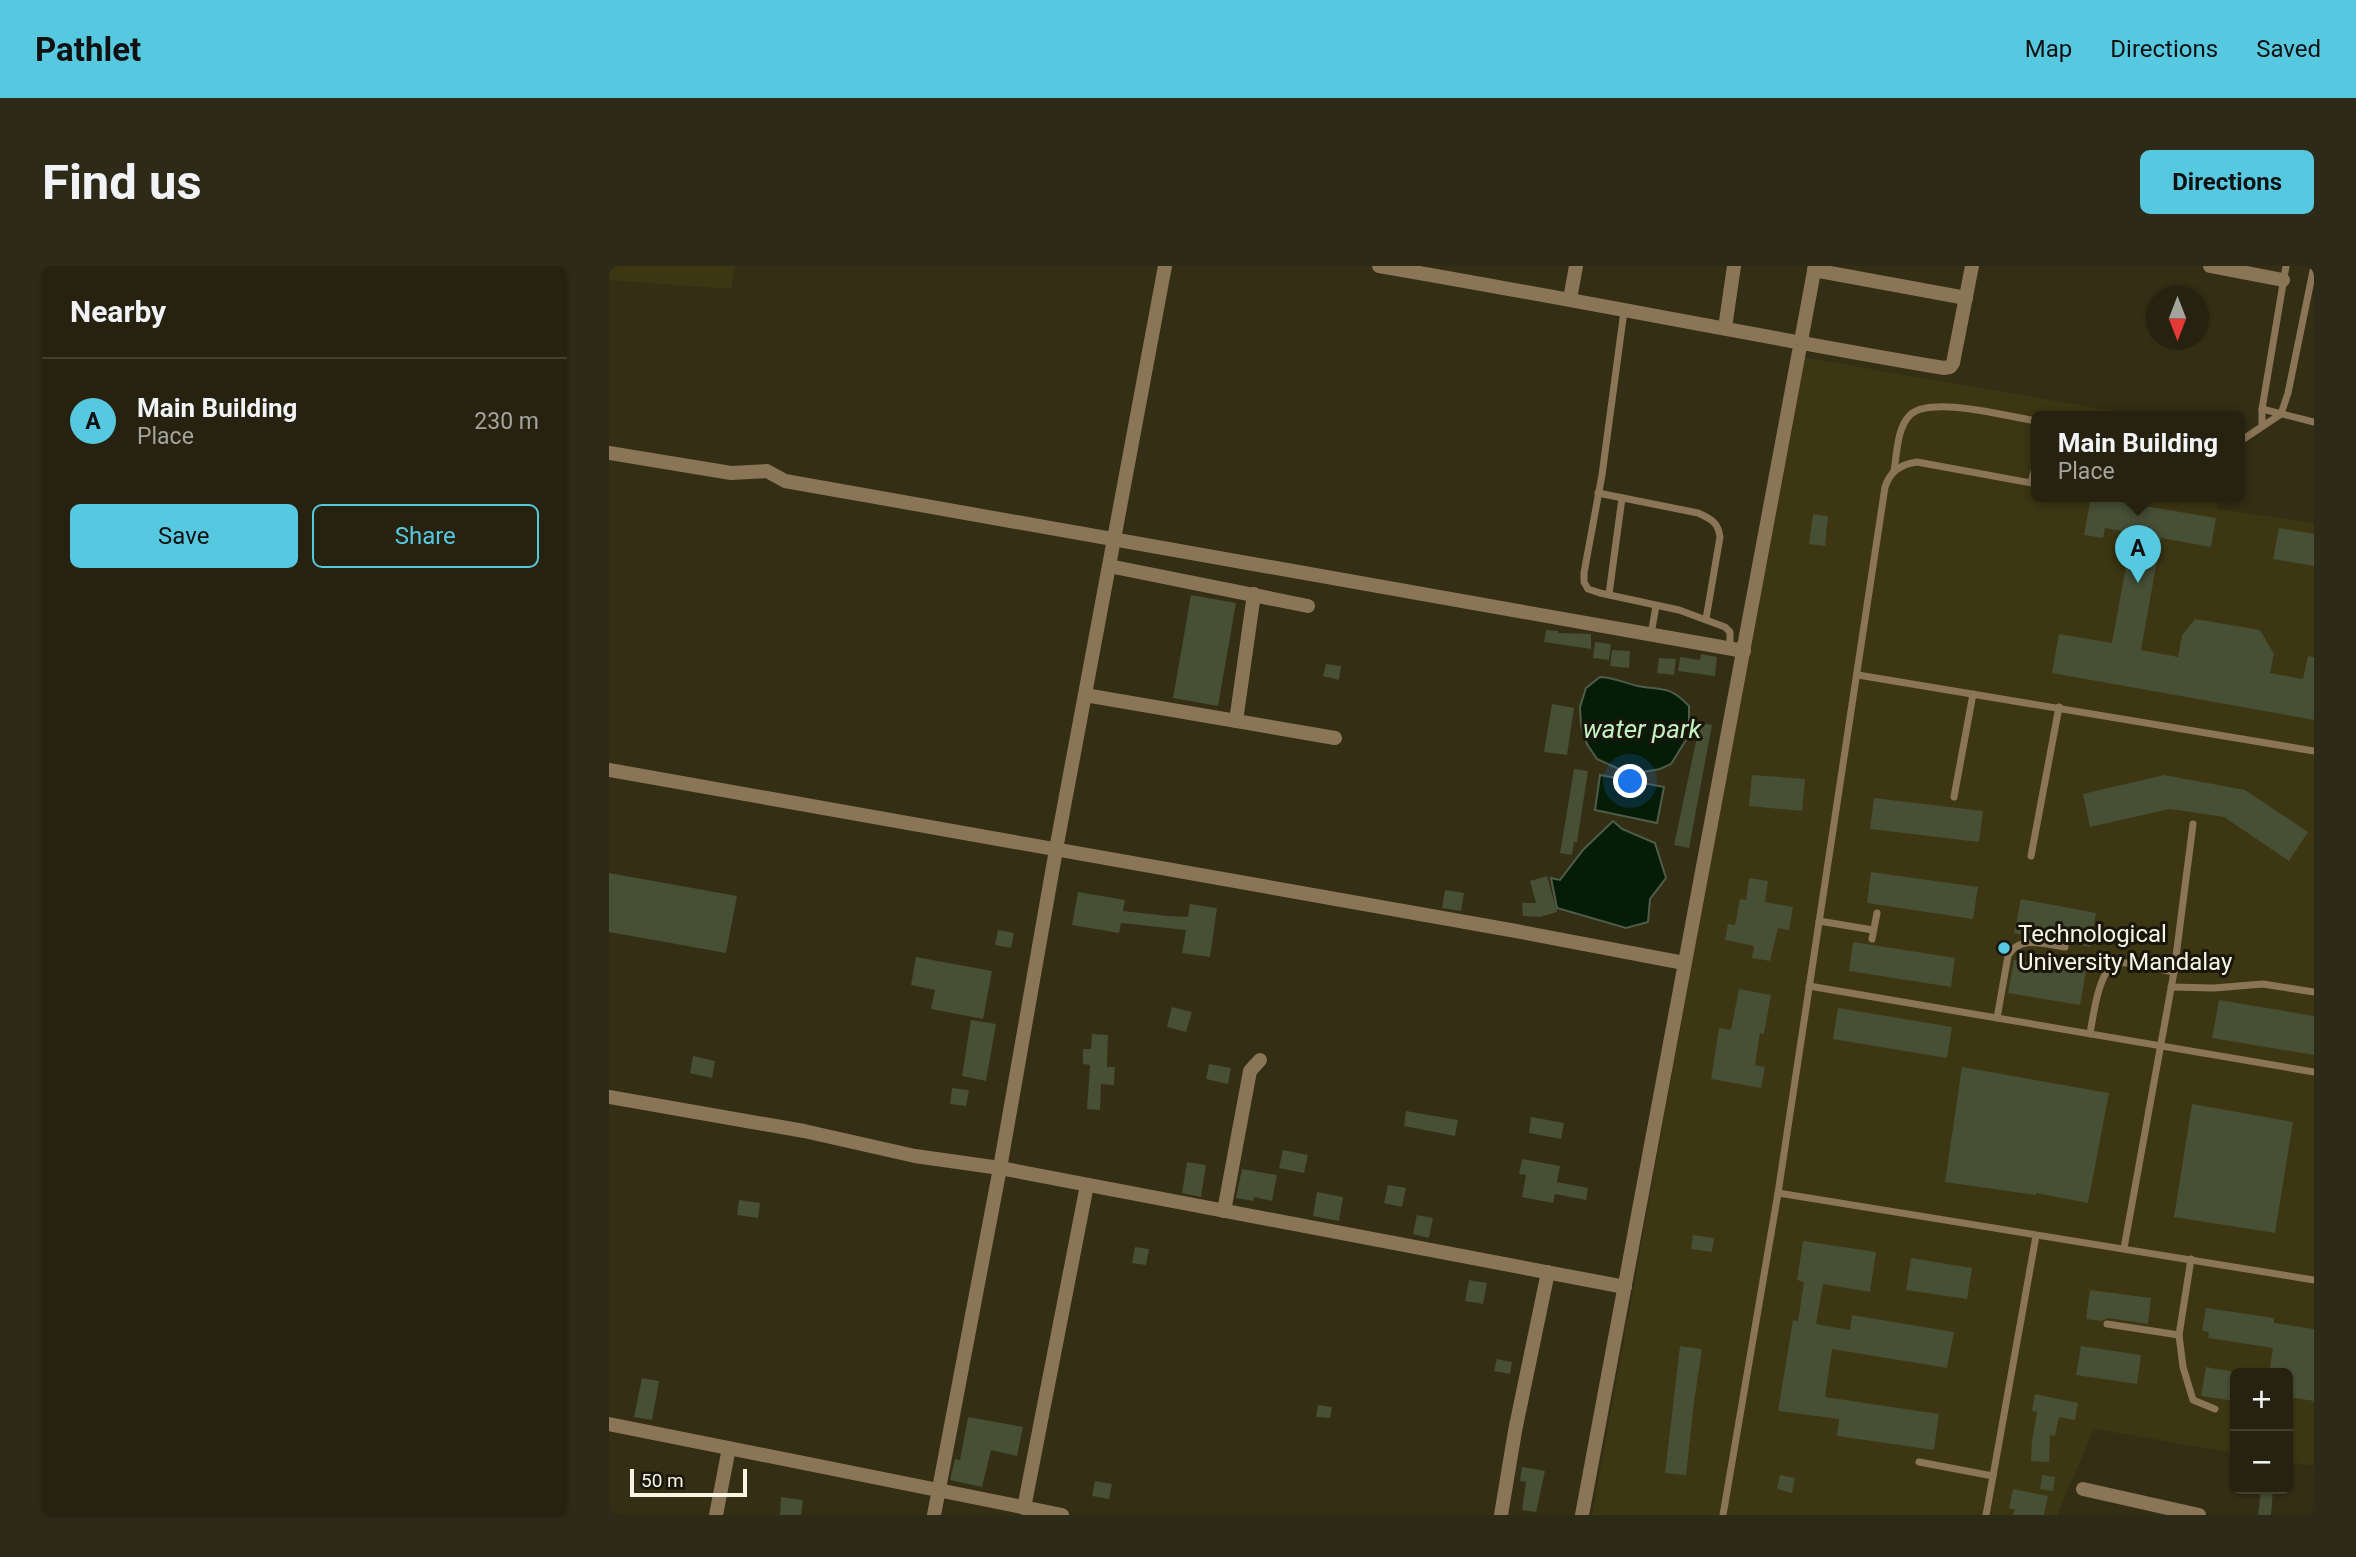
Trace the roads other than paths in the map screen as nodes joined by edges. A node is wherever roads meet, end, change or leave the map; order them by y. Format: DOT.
graph roads {
  1 [pos="1165,266"];
  2 [pos="1378,266"];
  3 [pos="1576,266"];
  4 [pos="1734,266"];
  5 [pos="1972,266"];
  6 [pos="2210,266"];
  7 [pos="2313,266"];
  8 [pos="1815,268"];
  9 [pos="2285,273"];
  10 [pos="1966,298"];
  11 [pos="1570,299"];
  12 [pos="1623,312"];
  13 [pos="1725,328"];
  14 [pos="1801,344"];
  15 [pos="2262,409"];
  16 [pos="2281,414"];
  17 [pos="2031,420"];
  18 [pos="2314,422"];
  19 [pos="2262,426"];
  20 [pos="2245,438"];
  21 [pos="609,453"];
  22 [pos="1894,472"];
  23 [pos="2031,483"];
  24 [pos="1598,493"];
  25 [pos="1622,498"];
  26 [pos="1113,541"];
  27 [pos="1109,566"];
  28 [pos="1254,594"];
  29 [pos="1609,594"];
  30 [pos="1308,606"];
  31 [pos="1656,606"];
  32 [pos="1706,620"];
  33 [pos="1651,634"];
  34 [pos="1737,649"];
  35 [pos="1858,675"];
  36 [pos="1973,694"];
  37 [pos="1085,695"];
  38 [pos="2059,708"];
  39 [pos="1236,721"];
  40 [pos="1335,738"];
  41 [pos="2314,751"];
  42 [pos="609,769"];
  43 [pos="1954,797"];
  44 [pos="2193,824"];
  45 [pos="1056,849"];
  46 [pos="2032,856"];
  47 [pos="1877,913"];
  48 [pos="1819,921"];
  49 [pos="1873,930"];
  50 [pos="1872,939"];
  51 [pos="2065,947"];
  52 [pos="1684,963"];
  53 [pos="2174,972"];
  54 [pos="2314,982"];
  55 [pos="1809,986"];
  56 [pos="2171,987"];
  57 [pos="2311,992"];
  58 [pos="1997,1018"];
  59 [pos="2090,1034"];
  60 [pos="2160,1045"];
  61 [pos="1260,1060"];
  62 [pos="2314,1072"];
  63 [pos="609,1097"];
  64 [pos="1000,1168"];
  65 [pos="1087,1185"];
  66 [pos="1778,1193"];
  67 [pos="1224,1211"];
  68 [pos="2036,1236"];
  69 [pos="2124,1248"];
  70 [pos="2191,1259"];
  71 [pos="1548,1272"];
  72 [pos="2314,1280"];
  73 [pos="1625,1287"];
  74 [pos="2107,1324"];
  75 [pos="2179,1335"];
  76 [pos="2215,1409"];
  77 [pos="609,1424"];
  78 [pos="729,1448"];
  79 [pos="1919,1462"];
  80 [pos="1993,1476"];
  81 [pos="2083,1489"];
  82 [pos="939,1491"];
  83 [pos="1024,1508"];
  84 [pos="716,1515"];
  85 [pos="934,1515"];
  86 [pos="1062,1515"];
  87 [pos="1501,1515"];
  88 [pos="1582,1515"];
  89 [pos="1723,1515"];
  90 [pos="1986,1515"];
  91 [pos="2199,1515"];
  1 -- 26 [label="street"];
  2 -- 11 [label="street"];
  3 -- 11 [label="street"];
  4 -- 13 [label="street"];
  5 -- 10 [label="street"];
  6 -- 9 [label="street"];
  7 -- 16 [label="lane"];
  8 -- 10 [label="street"];
  8 -- 14 [label="street"];
  9 -- 15 [label="lane"];
  10 -- 14 [label="street"];
  11 -- 12 [label="street"];
  12 -- 13 [label="street"];
  12 -- 24 [label="lane"];
  13 -- 14 [label="street"];
  14 -- 34 [label="street"];
  15 -- 16 [label="lane"];
  15 -- 19 [label="lane"];
  16 -- 18 [label="lane"];
  16 -- 19 [label="lane"];
  17 -- 22 [label="lane"];
  19 -- 20 [label="lane"];
  21 -- 26 [label="street"];
  22 -- 23 [label="lane"];
  22 -- 35 [label="lane"];
  24 -- 25 [label="lane"];
  24 -- 29 [label="lane"];
  25 -- 29 [label="lane"];
  25 -- 32 [label="lane"];
  26 -- 27 [label="street"];
  26 -- 33 [label="street"];
  27 -- 28 [label="street"];
  27 -- 37 [label="street"];
  28 -- 30 [label="street"];
  28 -- 39 [label="street"];
  29 -- 31 [label="lane"];
  31 -- 32 [label="lane"];
  31 -- 33 [label="lane"];
  32 -- 34 [label="lane"];
  33 -- 34 [label="street"];
  34 -- 52 [label="street"];
  35 -- 36 [label="lane"];
  35 -- 48 [label="lane"];
  36 -- 38 [label="lane"];
  36 -- 43 [label="lane"];
  37 -- 39 [label="street"];
  37 -- 45 [label="street"];
  38 -- 41 [label="lane"];
  38 -- 46 [label="lane"];
  39 -- 40 [label="street"];
  42 -- 45 [label="street"];
  44 -- 53 [label="lane"];
  45 -- 52 [label="street"];
  45 -- 64 [label="street"];
  47 -- 49 [label="lane"];
  48 -- 49 [label="lane"];
  48 -- 55 [label="lane"];
  49 -- 50 [label="lane"];
  51 -- 58 [label="lane"];
  52 -- 73 [label="street"];
  53 -- 56 [label="lane"];
  53 -- 59 [label="lane"];
  54 -- 57 [label="lane"];
  55 -- 58 [label="lane"];
  55 -- 66 [label="lane"];
  56 -- 57 [label="lane"];
  56 -- 60 [label="lane"];
  58 -- 59 [label="lane"];
  59 -- 60 [label="lane"];
  60 -- 62 [label="lane"];
  60 -- 69 [label="lane"];
  61 -- 67 [label="street"];
  63 -- 64 [label="street"];
  64 -- 65 [label="street"];
  64 -- 82 [label="street"];
  65 -- 67 [label="street"];
  65 -- 83 [label="street"];
  66 -- 68 [label="lane"];
  66 -- 89 [label="lane"];
  67 -- 71 [label="street"];
  68 -- 69 [label="lane"];
  68 -- 80 [label="lane"];
  69 -- 70 [label="lane"];
  70 -- 72 [label="lane"];
  70 -- 75 [label="lane"];
  71 -- 73 [label="street"];
  71 -- 87 [label="street"];
  73 -- 88 [label="street"];
  74 -- 75 [label="lane"];
  75 -- 76 [label="lane"];
  77 -- 78 [label="street"];
  78 -- 82 [label="street"];
  78 -- 84 [label="street"];
  79 -- 80 [label="lane"];
  80 -- 90 [label="lane"];
  81 -- 91 [label="street"];
  82 -- 83 [label="street"];
  82 -- 85 [label="street"];
  83 -- 86 [label="street"];
}
